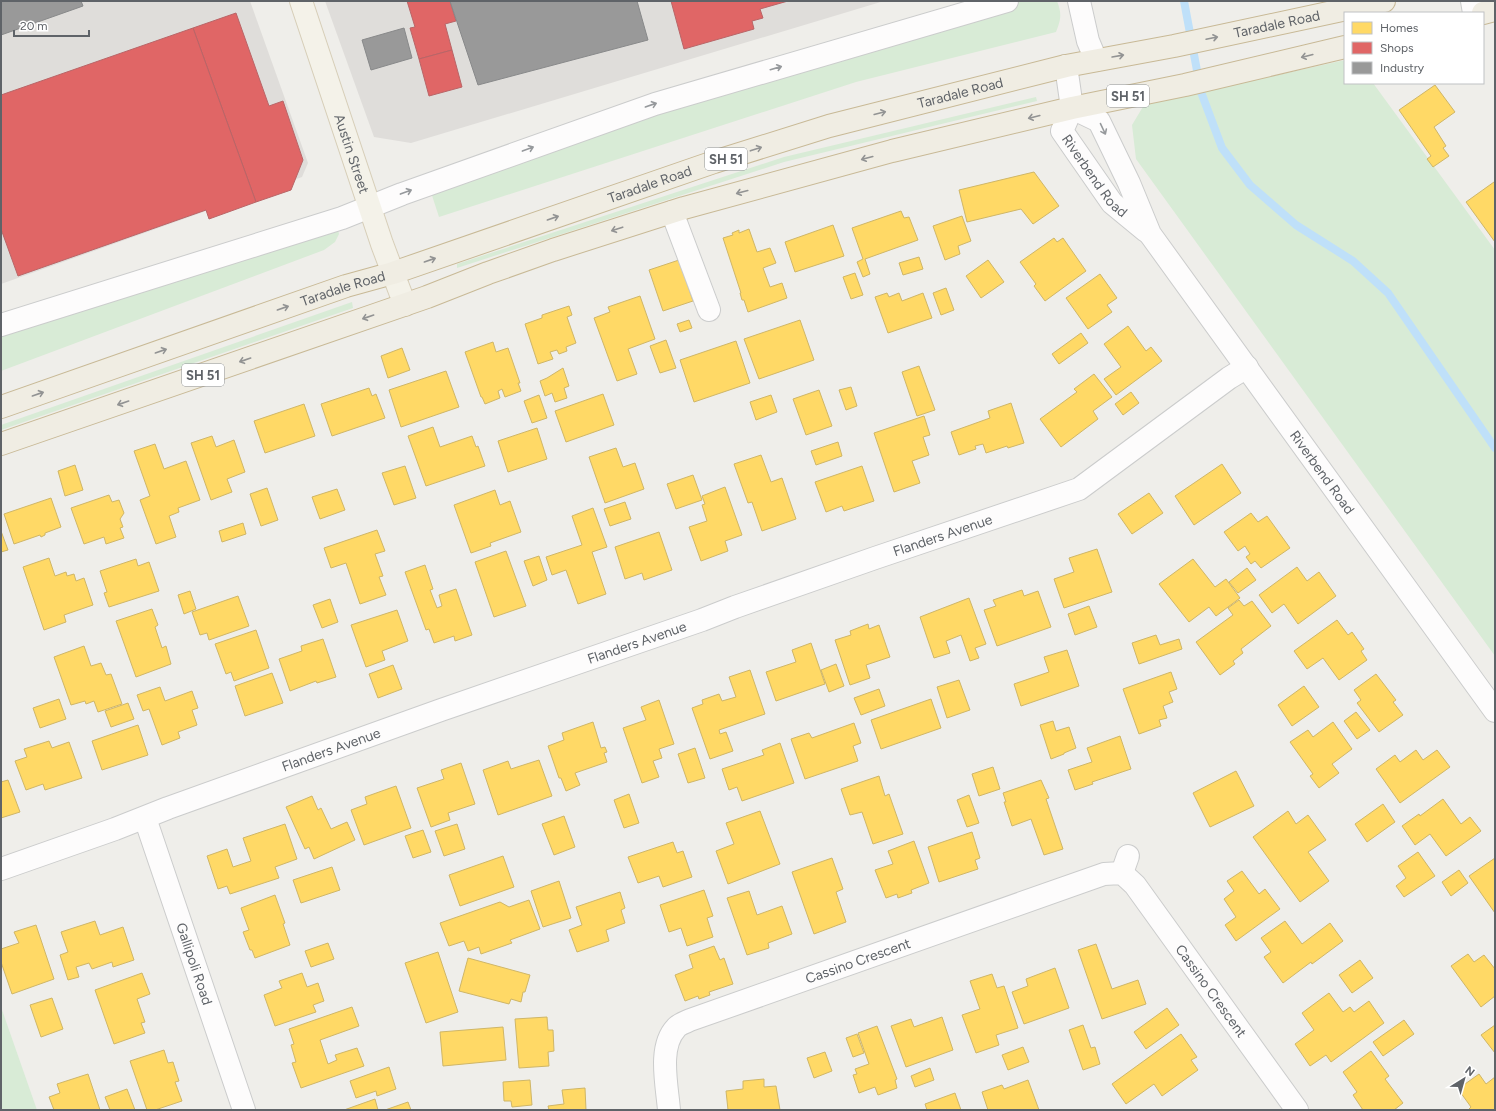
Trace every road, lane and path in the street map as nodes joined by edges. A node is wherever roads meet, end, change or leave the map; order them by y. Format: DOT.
graph roads {
  1 [pos="301,1"];
  2 [pos="1007,1"];
  3 [pos="1079,1"];
  4 [pos="1384,1"];
  5 [pos="1472,1"];
  6 [pos="1495,10"];
  7 [pos="1474,12"];
  8 [pos="1484,13"];
  9 [pos="1344,47"];
  10 [pos="1096,60"];
  11 [pos="1066,66"];
  12 [pos="1072,108"];
  13 [pos="370,206"];
  14 [pos="672,212"];
  15 [pos="1150,234"];
  16 [pos="393,273"];
  17 [pos="405,305"];
  18 [pos="709,310"];
  19 [pos="1,325"];
  20 [pos="1247,366"];
  21 [pos="1,406"];
  22 [pos="1,444"];
  23 [pos="1495,711"];
  24 [pos="145,818"];
  25 [pos="1,869"];
  26 [pos="244,1110"];
  27 [pos="669,1110"];
  28 [pos="1297,1110"];
  1 -- 13 [label="main road, Austin Street"];
  13 -- 2 [label="street, one-way"];
  3 -- 10 [label="street"];
  10 -- 4 [label="highway, Taradale Road / SH 51, one-way"];
  5 -- 7 [label="street"];
  6 -- 8 [label="highway"];
  9 -- 12 [label="highway, SH 51, one-way"];
  10 -- 11 [label="highway, Taradale Road / SH 51"];
  11 -- 12 [label="street"];
  16 -- 11 [label="highway, Taradale Road / SH 51, one-way"];
  12 -- 14 [label="highway, SH 51, one-way"];
  12 -- 15 [label="street, Riverbend Road, one-way"];
  12 -- 15 [label="street, Riverbend Road"];
  13 -- 16 [label="main road, Austin Street"];
  13 -- 19 [label="street"];
  14 -- 17 [label="highway, SH 51, one-way"];
  14 -- 18 [label="street"];
  15 -- 20 [label="street, Riverbend Road"];
  16 -- 17 [label="main road, Austin Street"];
  21 -- 16 [label="highway, Taradale Road / SH 51, one-way"];
  17 -- 22 [label="highway, SH 51, one-way"];
  20 -- 23 [label="street, Riverbend Road"];
  20 -- 24 [label="street, Flanders Avenue"];
  24 -- 25 [label="street, Flanders Avenue"];
  24 -- 26 [label="street, Gallipoli Road"];
  27 -- 28 [label="street, Cassino Crescent"];
}
